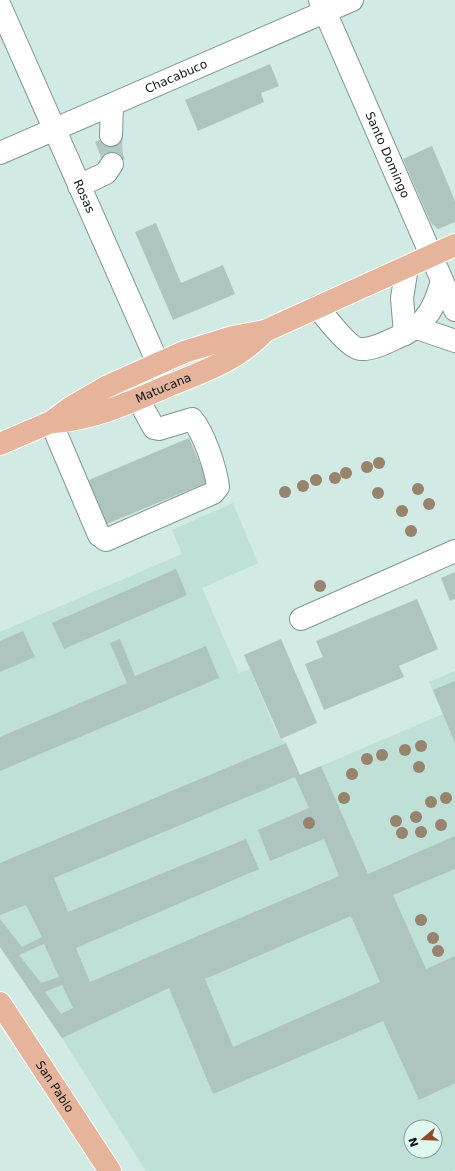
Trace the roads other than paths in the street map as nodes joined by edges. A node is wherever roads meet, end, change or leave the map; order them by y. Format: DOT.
graph roads {
  1 [pos="352,0"];
  2 [pos="0,6"];
  3 [pos="322,6"];
  4 [pos="112,105"];
  5 [pos="54,130"];
  6 [pos="111,135"];
  7 [pos="0,153"];
  8 [pos="112,164"];
  9 [pos="79,186"];
  10 [pos="455,245"];
  11 [pos="431,256"];
  12 [pos="408,267"];
  13 [pos="442,281"];
  14 [pos="317,307"];
  15 [pos="455,310"];
  16 [pos="265,331"];
  17 [pos="411,331"];
  18 [pos="455,341"];
  19 [pos="157,364"];
  20 [pos="168,386"];
  21 [pos="138,399"];
  22 [pos="51,422"];
  23 [pos="0,444"];
  24 [pos="455,551"];
  25 [pos="301,620"];
  26 [pos="2,1009"];
  27 [pos="110,1171"];
  1 -- 3 [label="street, Chacabuco"];
  2 -- 5 [label="street, Rosas"];
  3 -- 4 [label="street, Chacabuco"];
  3 -- 11 [label="street, Santo Domingo"];
  4 -- 5 [label="street, Chacabuco"];
  4 -- 6 [label="street"];
  5 -- 7 [label="street, Chacabuco"];
  5 -- 9 [label="street, Rosas"];
  8 -- 9 [label="street"];
  9 -- 19 [label="street, Rosas"];
  10 -- 11 [label="main road, Matucana"];
  11 -- 12 [label="main road, Matucana"];
  11 -- 13 [label="street, Santo Domingo"];
  12 -- 14 [label="main road, Matucana"];
  12 -- 17 [label="street"];
  13 -- 15 [label="street, Santo Domingo"];
  13 -- 17 [label="street"];
  14 -- 16 [label="main road, Matucana"];
  14 -- 17 [label="street"];
  16 -- 19 [label="main road, Matucana"];
  16 -- 20 [label="main road, Matucana"];
  17 -- 18 [label="street"];
  19 -- 20 [label="street, Rosas"];
  19 -- 22 [label="main road, Matucana"];
  20 -- 21 [label="main road, Matucana"];
  21 -- 22 [label="main road, Matucana"];
  21 -- 22 [label="street"];
  22 -- 23 [label="main road, Matucana"];
  24 -- 25 [label="street"];
  26 -- 27 [label="main road, San Pablo"];
}
